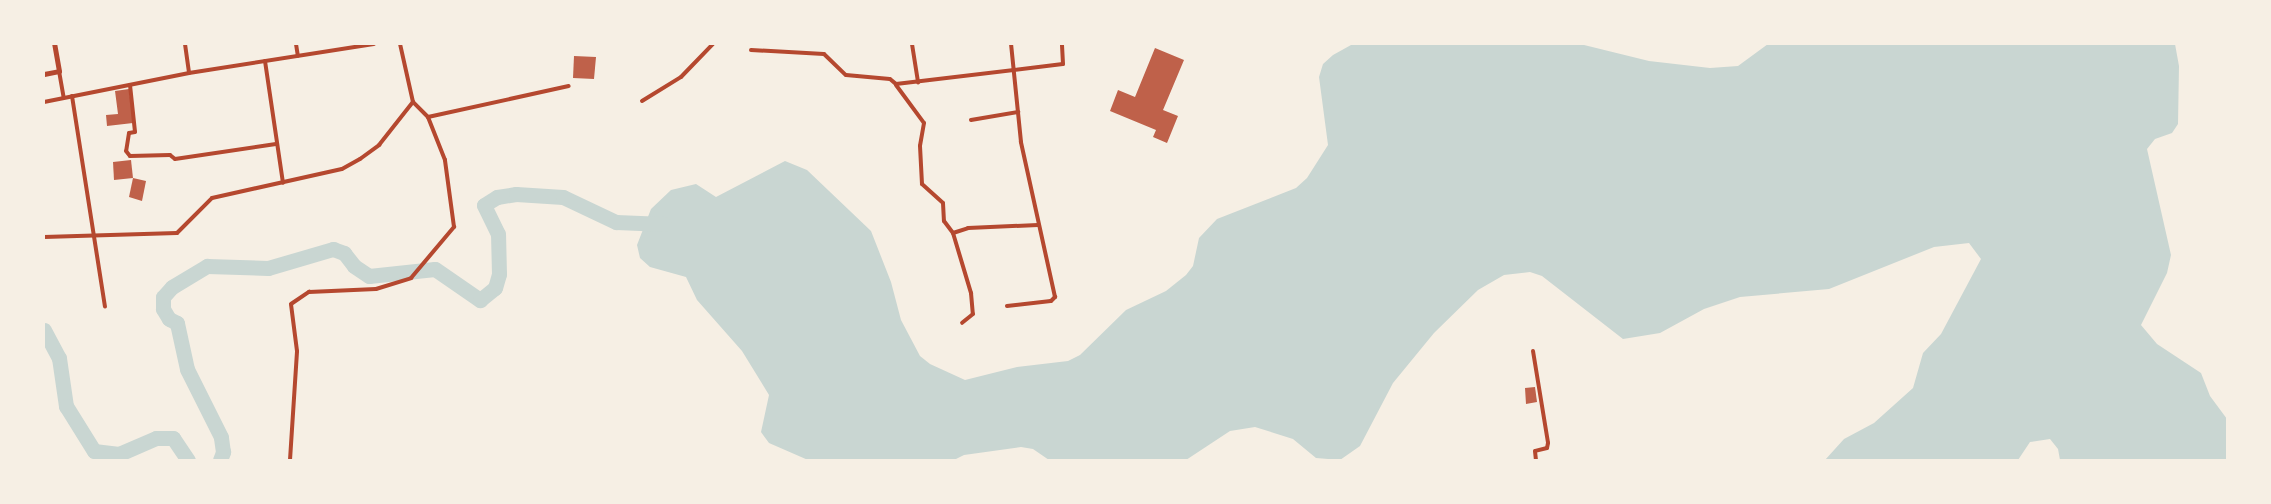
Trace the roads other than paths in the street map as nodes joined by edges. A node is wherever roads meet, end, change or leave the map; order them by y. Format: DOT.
graph roads {
  1 [pos="54,44"];
  2 [pos="185,44"];
  3 [pos="296,44"];
  4 [pos="374,44"];
  5 [pos="400,44"];
  6 [pos="713,44"];
  7 [pos="912,44"];
  8 [pos="1011,44"];
  9 [pos="1062,44"];
  10 [pos="751,50"];
  11 [pos="298,56"];
  12 [pos="265,61"];
  13 [pos="1014,67"];
  14 [pos="59,71"];
  15 [pos="189,73"];
  16 [pos="44,74"];
  17 [pos="918,83"];
  18 [pos="896,84"];
  19 [pos="130,85"];
  20 [pos="569,86"];
  21 [pos="72,96"];
  22 [pos="64,98"];
  23 [pos="642,101"];
  24 [pos="44,102"];
  25 [pos="413,102"];
  26 [pos="1018,112"];
  27 [pos="428,117"];
  28 [pos="971,120"];
  29 [pos="276,144"];
  30 [pos="283,183"];
  31 [pos="1038,225"];
  32 [pos="953,233"];
  33 [pos="93,236"];
  34 [pos="44,237"];
  35 [pos="105,306"];
  36 [pos="1007,306"];
  37 [pos="962,323"];
  38 [pos="1533,351"];
  39 [pos="290,460"];
  40 [pos="1536,460"];
  1 -- 14 [label="main road"];
  2 -- 15 [label="street"];
  3 -- 11 [label="street"];
  4 -- 11 [label="street"];
  5 -- 25 [label="street"];
  6 -- 23 [label="street"];
  7 -- 17 [label="street"];
  8 -- 13 [label="street"];
  9 -- 13 [label="street"];
  10 -- 18 [label="street"];
  11 -- 12 [label="street"];
  12 -- 15 [label="street"];
  12 -- 29 [label="street"];
  13 -- 17 [label="street"];
  13 -- 26 [label="street"];
  14 -- 16 [label="main road"];
  14 -- 22 [label="street"];
  15 -- 19 [label="street"];
  17 -- 18 [label="street"];
  18 -- 32 [label="street"];
  19 -- 21 [label="street"];
  19 -- 29 [label="street"];
  20 -- 27 [label="street"];
  21 -- 22 [label="street"];
  21 -- 33 [label="street"];
  22 -- 24 [label="street"];
  25 -- 27 [label="street"];
  25 -- 30 [label="street"];
  26 -- 28 [label="street"];
  26 -- 31 [label="street"];
  27 -- 39 [label="street"];
  29 -- 30 [label="street"];
  30 -- 33 [label="street"];
  31 -- 32 [label="street"];
  31 -- 36 [label="street"];
  32 -- 37 [label="street"];
  33 -- 34 [label="street"];
  33 -- 35 [label="street"];
  38 -- 40 [label="street"];
}
